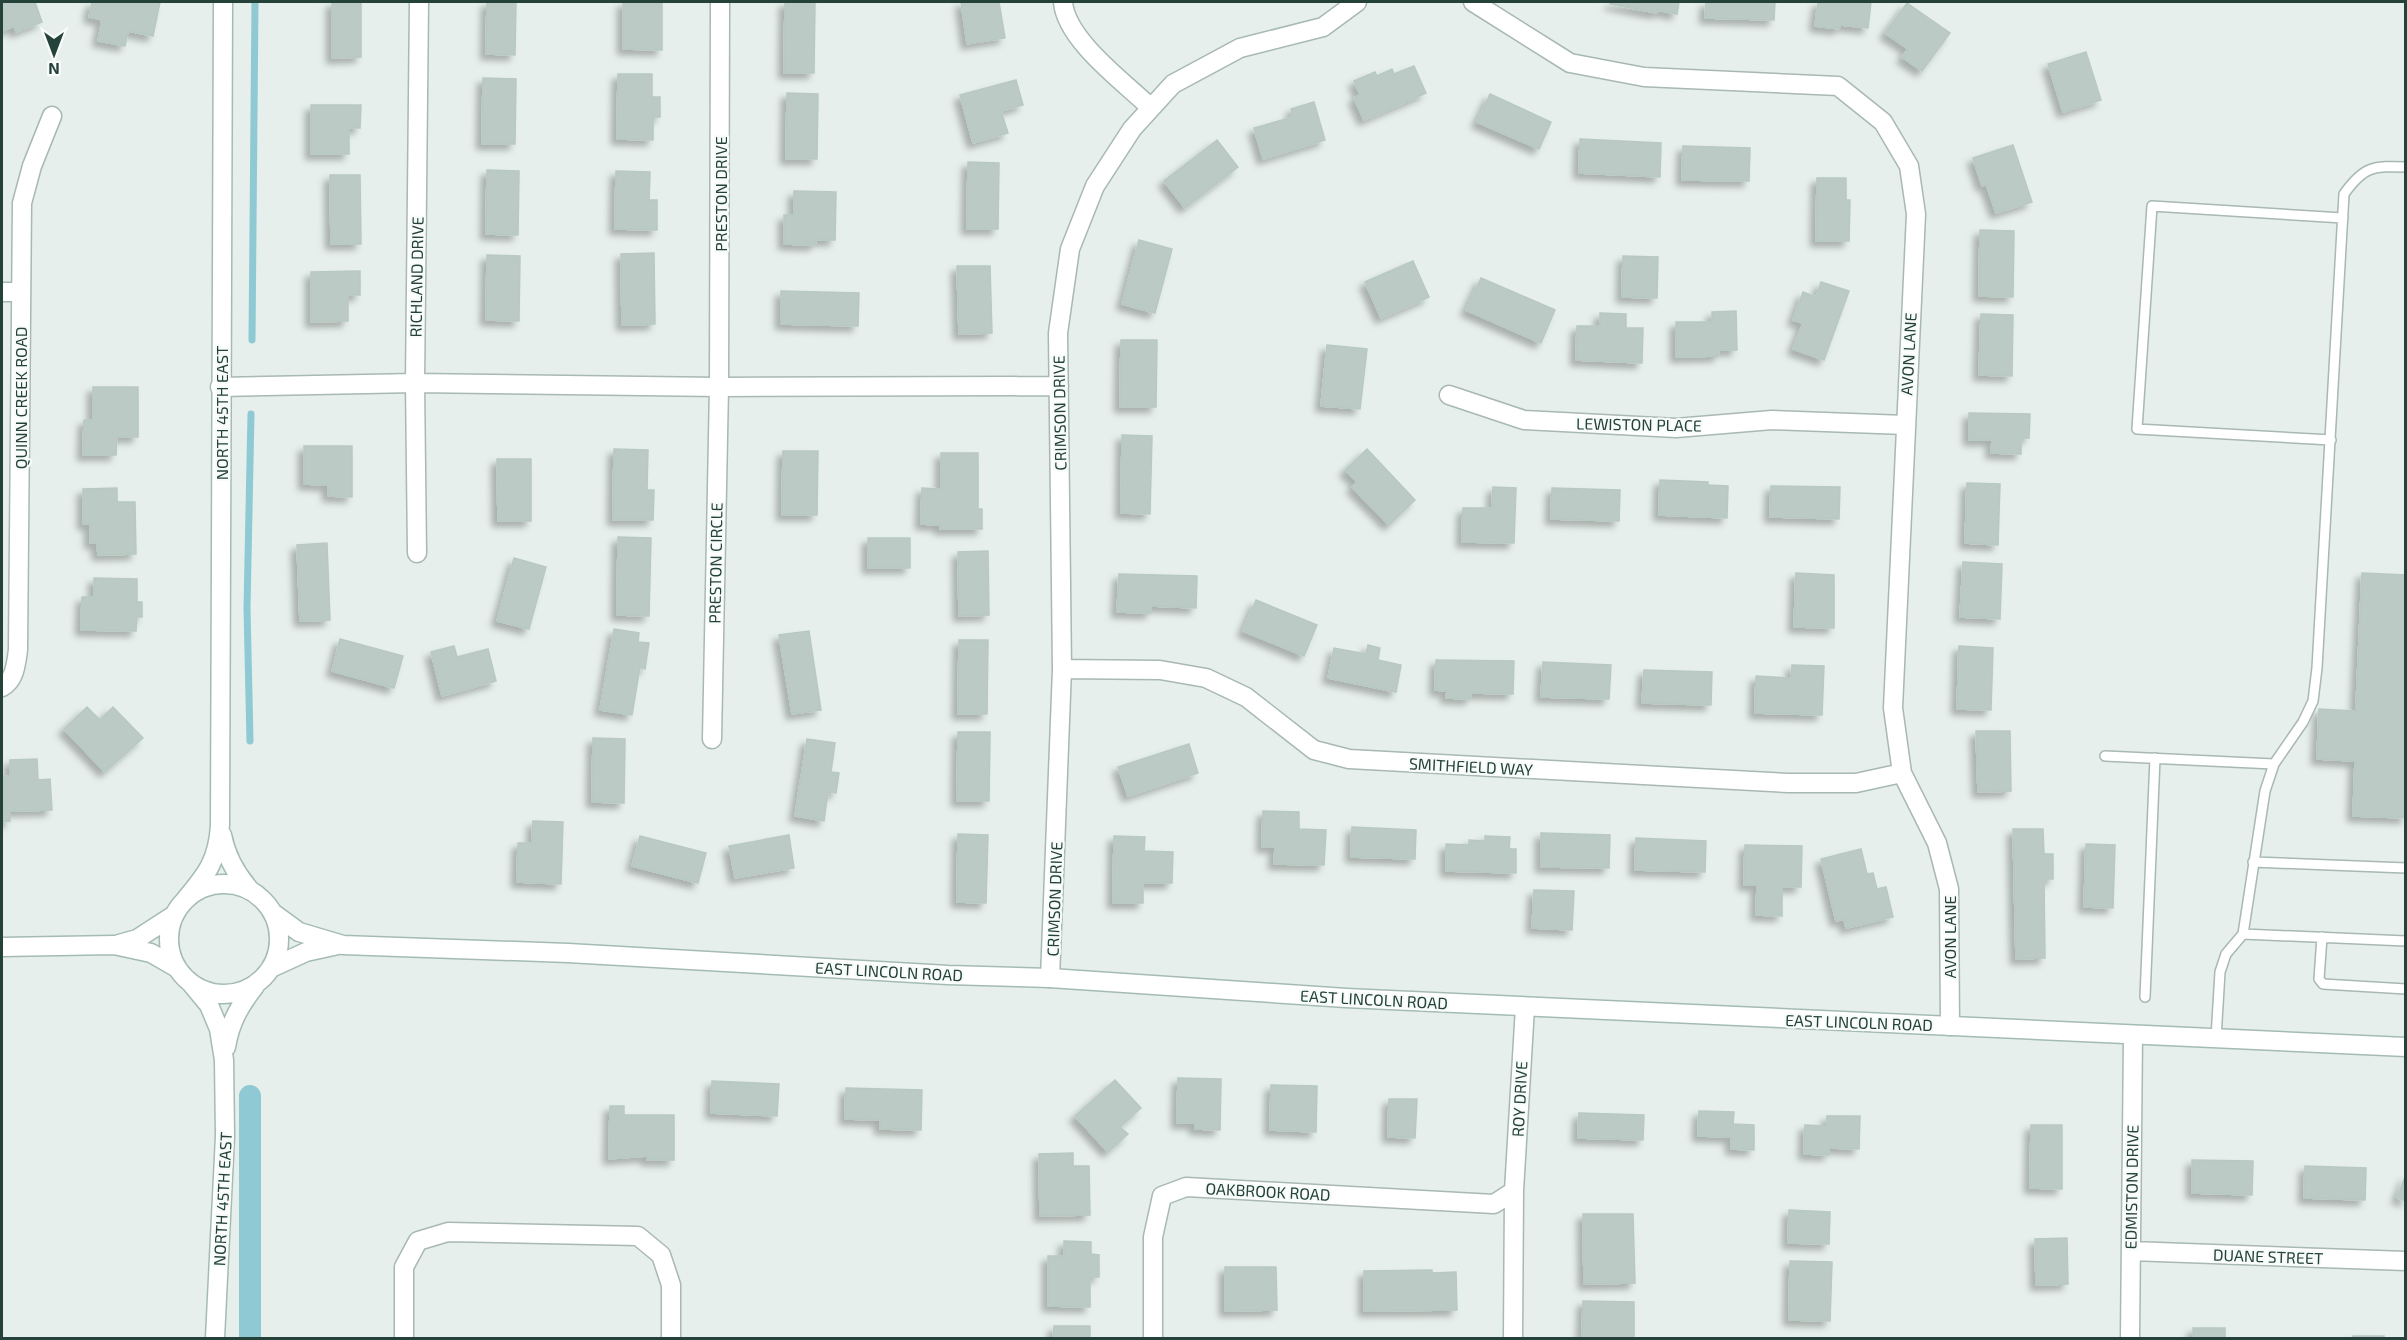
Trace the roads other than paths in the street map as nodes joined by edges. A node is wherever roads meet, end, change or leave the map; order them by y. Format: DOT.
graph roads {
  1 [pos="223,2"];
  2 [pos="419,2"];
  3 [pos="720,2"];
  4 [pos="1063,2"];
  5 [pos="1357,2"];
  6 [pos="1473,2"];
  7 [pos="1151,108"];
  8 [pos="52,116"];
  9 [pos="2406,167"];
  10 [pos="2343,218"];
  11 [pos="2,292"];
  12 [pos="20,292"];
  13 [pos="415,383"];
  14 [pos="1059,386"];
  15 [pos="220,387"];
  16 [pos="719,387"];
  17 [pos="1449,395"];
  18 [pos="1905,425"];
  19 [pos="2331,440"];
  20 [pos="417,553"];
  21 [pos="1062,669"];
  22 [pos="5,685"];
  23 [pos="712,739"];
  24 [pos="2105,756"];
  25 [pos="2155,758"];
  26 [pos="2274,764"];
  27 [pos="1902,773"];
  28 [pos="220,825"];
  29 [pos="2253,861"];
  30 [pos="2406,868"];
  31 [pos="251,891"];
  32 [pos="185,900"];
  33 [pos="273,913"];
  34 [pos="174,915"];
  35 [pos="2243,934"];
  36 [pos="2322,937"];
  37 [pos="2406,941"];
  38 [pos="114,945"];
  39 [pos="342,945"];
  40 [pos="2,947"];
  41 [pos="177,968"];
  42 [pos="271,969"];
  43 [pos="1050,978"];
  44 [pos="190,982"];
  45 [pos="258,982"];
  46 [pos="2406,989"];
  47 [pos="2145,997"];
  48 [pos="1525,1007"];
  49 [pos="1950,1026"];
  50 [pos="2133,1035"];
  51 [pos="2216,1038"];
  52 [pos="2406,1047"];
  53 [pos="224,1060"];
  54 [pos="1514,1191"];
  55 [pos="2131,1251"];
  56 [pos="2406,1261"];
  57 [pos="215,1338"];
  58 [pos="404,1338"];
  59 [pos="671,1338"];
  60 [pos="1153,1338"];
  61 [pos="1513,1338"];
  62 [pos="2130,1338"];
  1 -- 15 [label="street, NORTH 45TH EAST"];
  2 -- 13 [label="street, RICHLAND DRIVE"];
  3 -- 16 [label="street, PRESTON DRIVE"];
  4 -- 7 [label="street"];
  5 -- 7 [label="street, CRIMSON DRIVE"];
  6 -- 18 [label="street, AVON LANE"];
  7 -- 14 [label="street, CRIMSON DRIVE"];
  8 -- 12 [label="street, QUINN CREEK ROAD"];
  9 -- 10 [label="lane"];
  10 -- 19 [label="lane"];
  10 -- 19 [label="lane"];
  11 -- 12 [label="street"];
  12 -- 22 [label="street, QUINN CREEK ROAD"];
  13 -- 15 [label="street"];
  13 -- 16 [label="street"];
  13 -- 20 [label="street, RICHLAND DRIVE"];
  14 -- 16 [label="street"];
  14 -- 21 [label="street, CRIMSON DRIVE"];
  15 -- 28 [label="street, NORTH 45TH EAST"];
  16 -- 23 [label="street, PRESTON CIRCLE"];
  17 -- 18 [label="street, LEWISTON PLACE"];
  18 -- 27 [label="street, AVON LANE"];
  19 -- 26 [label="lane"];
  21 -- 27 [label="street, SMITHFIELD WAY"];
  21 -- 43 [label="street, CRIMSON DRIVE"];
  24 -- 25 [label="lane"];
  25 -- 26 [label="lane"];
  25 -- 47 [label="lane"];
  26 -- 29 [label="lane"];
  27 -- 49 [label="street, AVON LANE"];
  28 -- 31 [label="street, NORTH 45TH EAST"];
  28 -- 32 [label="street, NORTH 45TH EAST"];
  29 -- 30 [label="lane"];
  29 -- 35 [label="lane"];
  31 -- 32 [label="street"];
  31 -- 33 [label="street"];
  32 -- 34 [label="street"];
  33 -- 39 [label="street, EAST LINCOLN ROAD"];
  33 -- 42 [label="street"];
  34 -- 38 [label="street"];
  34 -- 41 [label="street"];
  35 -- 36 [label="lane"];
  35 -- 51 [label="lane"];
  36 -- 37 [label="lane"];
  36 -- 46 [label="lane"];
  38 -- 40 [label="street"];
  38 -- 41 [label="street"];
  39 -- 42 [label="street, EAST LINCOLN ROAD"];
  39 -- 43 [label="street, EAST LINCOLN ROAD"];
  41 -- 44 [label="street"];
  42 -- 45 [label="street"];
  43 -- 48 [label="street, EAST LINCOLN ROAD"];
  44 -- 45 [label="street"];
  44 -- 53 [label="street, NORTH 45TH EAST"];
  45 -- 53 [label="street, NORTH 45TH EAST"];
  48 -- 49 [label="street, EAST LINCOLN ROAD"];
  48 -- 54 [label="street, ROY DRIVE"];
  49 -- 50 [label="street, EAST LINCOLN ROAD"];
  50 -- 51 [label="street, EAST LINCOLN ROAD"];
  50 -- 55 [label="street, EDMISTON DRIVE"];
  51 -- 52 [label="street, EAST LINCOLN ROAD"];
  53 -- 57 [label="street, NORTH 45TH EAST"];
  54 -- 60 [label="street, OAKBROOK ROAD"];
  54 -- 61 [label="street, ROY DRIVE"];
  55 -- 56 [label="street, DUANE STREET"];
  55 -- 62 [label="street, EDMISTON DRIVE"];
  58 -- 59 [label="street"];
}
